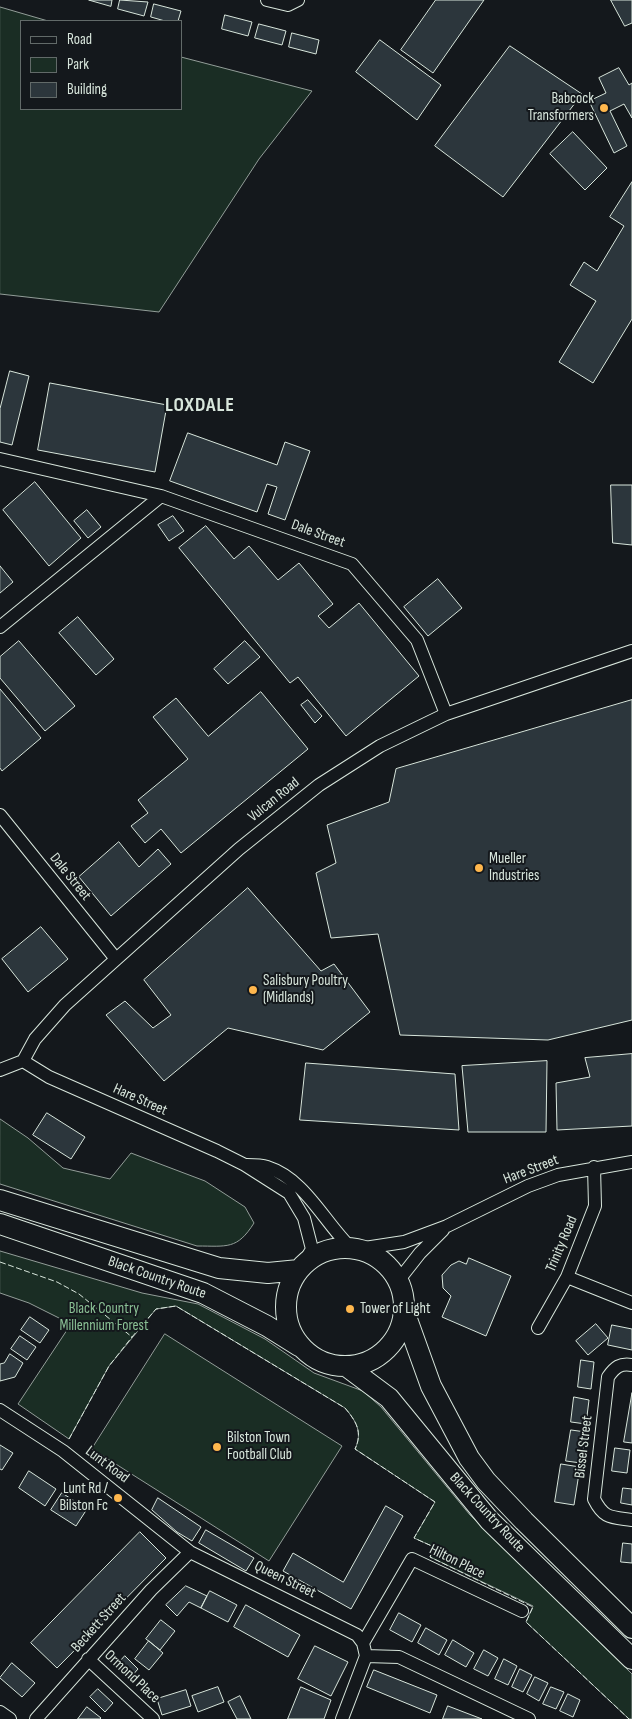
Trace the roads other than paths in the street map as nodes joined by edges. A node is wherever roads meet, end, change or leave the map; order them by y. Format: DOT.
graph roads {
  1 [pos="267,0"];
  2 [pos="298,0"];
  3 [pos="0,459"];
  4 [pos="161,496"];
  5 [pos="0,627"];
  6 [pos="632,650"];
  7 [pos="446,714"];
  8 [pos="0,815"];
  9 [pos="116,959"];
  10 [pos="23,1061"];
  11 [pos="0,1070"];
  12 [pos="632,1162"];
  13 [pos="245,1165"];
  14 [pos="594,1168"];
  15 [pos="0,1200"];
  16 [pos="0,1224"];
  17 [pos="446,1226"];
  18 [pos="354,1249"];
  19 [pos="301,1268"];
  20 [pos="567,1276"];
  21 [pos="398,1281"];
  22 [pos="632,1303"];
  23 [pos="404,1311"];
  24 [pos="538,1328"];
  25 [pos="305,1350"];
  26 [pos="632,1365"];
  27 [pos="346,1366"];
  28 [pos="0,1410"];
  29 [pos="632,1520"];
  30 [pos="190,1552"];
  31 [pos="522,1611"];
  32 [pos="632,1628"];
  33 [pos="365,1649"];
  34 [pos="88,1659"];
  35 [pos="632,1659"];
  36 [pos="0,1712"];
  37 [pos="514,1716"];
  38 [pos="10,1719"];
  39 [pos="36,1719"];
  40 [pos="153,1719"];
  41 [pos="342,1719"];
  42 [pos="529,1719"];
  1 -- 2 [label="street"];
  3 -- 4 [label="street, Dale Street"];
  4 -- 5 [label="street"];
  4 -- 7 [label="street, Dale Street"];
  6 -- 7 [label="street, Vulcan Road"];
  7 -- 9 [label="street, Vulcan Road"];
  8 -- 9 [label="street, Dale Street"];
  9 -- 10 [label="street, Vulcan Road"];
  10 -- 11 [label="street"];
  10 -- 13 [label="street, Hare Street"];
  12 -- 14 [label="street, Hare Street"];
  13 -- 18 [label="street, Hare Street"];
  13 -- 19 [label="street, Hare Street"];
  14 -- 17 [label="street, Hare Street"];
  14 -- 20 [label="street, Trinity Road"];
  15 -- 19 [label="highway, Black Country Route"];
  16 -- 25 [label="highway, Black Country Route"];
  17 -- 18 [label="street, Hare Street"];
  17 -- 21 [label="street, Hare Street"];
  18 -- 19 [label="highway"];
  18 -- 21 [label="highway"];
  19 -- 25 [label="highway"];
  20 -- 22 [label="street"];
  20 -- 24 [label="street, Trinity Road"];
  21 -- 23 [label="highway"];
  23 -- 27 [label="highway"];
  23 -- 32 [label="highway, Black Country Route"];
  25 -- 27 [label="highway"];
  26 -- 29 [label="street, Bissel Street"];
  27 -- 35 [label="highway, Black Country Route"];
  28 -- 30 [label="street, Lunt Road"];
  30 -- 33 [label="street, Queen Street"];
  30 -- 34 [label="street, Beckett Street"];
  31 -- 33 [label="street, Hilton Place"];
  33 -- 37 [label="street"];
  33 -- 41 [label="street"];
  34 -- 39 [label="street, Beckett Street"];
  34 -- 40 [label="street, Ormond Place"];
  36 -- 38 [label="street"];
  37 -- 42 [label="street"];
}
